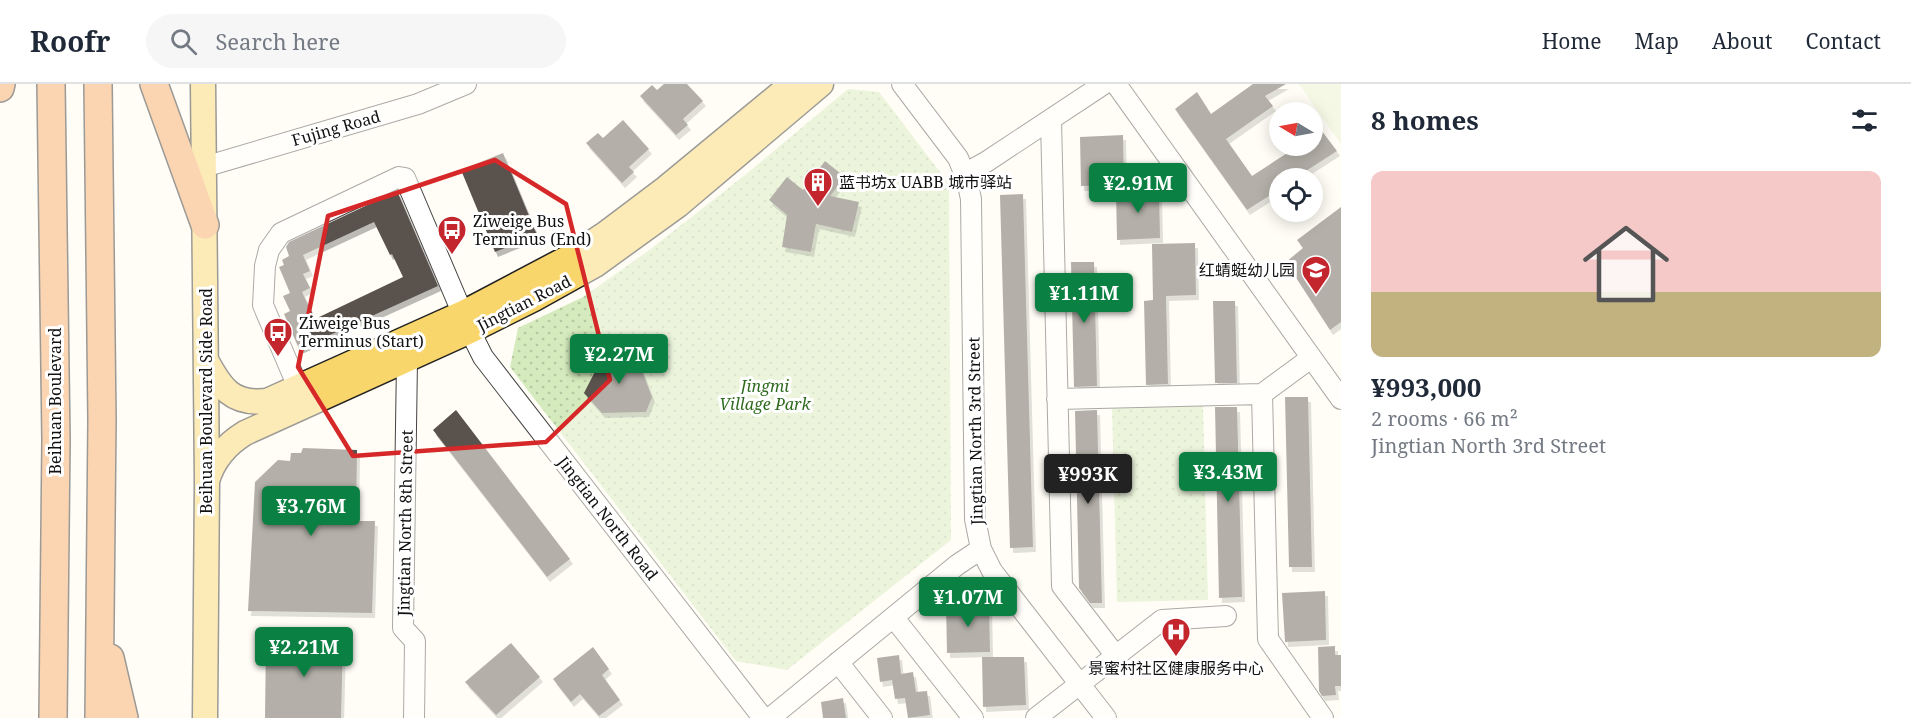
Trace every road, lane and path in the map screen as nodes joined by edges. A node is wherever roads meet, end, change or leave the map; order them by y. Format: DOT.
graph roads {
  1 [pos="51,84"];
  2 [pos="98,84"];
  3 [pos="154,84"];
  4 [pos="203,84"];
  5 [pos="466,84"];
  6 [pos="792,84"];
  7 [pos="821,84"];
  8 [pos="893,84"];
  9 [pos="902,84"];
  10 [pos="1104,84"];
  11 [pos="1116,84"];
  12 [pos="1051,120"];
  13 [pos="204,167"];
  14 [pos="964,174"];
  15 [pos="205,225"];
  16 [pos="466,322"];
  17 [pos="1311,358"];
  18 [pos="206,360"];
  19 [pos="407,360"];
  20 [pos="1262,394"];
  21 [pos="302,396"];
  22 [pos="1058,399"];
  23 [pos="1341,399"];
  24 [pos="207,481"];
  25 [pos="981,549"];
  26 [pos="100,615"];
  27 [pos="1226,616"];
  28 [pos="894,618"];
  29 [pos="1116,656"];
  30 [pos="838,662"];
  31 [pos="1080,684"];
  32 [pos="53,718"];
  33 [pos="99,718"];
  34 [pos="124,718"];
  35 [pos="205,718"];
  36 [pos="414,718"];
  37 [pos="763,718"];
  38 [pos="770,718"];
  39 [pos="882,718"];
  40 [pos="973,718"];
  41 [pos="1036,718"];
  42 [pos="1106,718"];
  43 [pos="1323,718"];
  1 -- 32 [label="highway, Beihuan Boulevard"];
  2 -- 26 [label="highway"];
  3 -- 15 [label="highway"];
  4 -- 13 [label="main road, Beihuan Boulevard Side Road"];
  5 -- 13 [label="street, Fujing Road"];
  6 -- 16 [label="main road, Jingtian Road"];
  7 -- 16 [label="main road, Jingtian Road"];
  8 -- 14 [label="street, Jingtian North 3rd Street"];
  9 -- 14 [label="street, Jingtian North 3rd Street"];
  10 -- 12 [label="street"];
  11 -- 17 [label="street"];
  12 -- 14 [label="street"];
  12 -- 22 [label="street"];
  13 -- 15 [label="main road, Beihuan Boulevard Side Road"];
  14 -- 25 [label="street, Jingtian North 3rd Street"];
  15 -- 18 [label="main road, Beihuan Boulevard Side Road"];
  16 -- 19 [label="main road, Jingtian Road"];
  16 -- 21 [label="main road, Jingtian Road"];
  16 -- 21 [label="street, Jingtian North Road"];
  16 -- 37 [label="street, Jingtian North Road"];
  17 -- 20 [label="street"];
  17 -- 23 [label="street"];
  18 -- 21 [label="main road, Jingtian Road"];
  18 -- 24 [label="main road, Beihuan Boulevard Side Road"];
  19 -- 21 [label="main road, Jingtian Road"];
  19 -- 36 [label="street, Jingtian North 8th Street"];
  20 -- 22 [label="street"];
  20 -- 43 [label="street"];
  21 -- 24 [label="main road, Jingtian Road"];
  22 -- 29 [label="street"];
  24 -- 35 [label="main road, Beihuan Boulevard Side Road"];
  25 -- 28 [label="street"];
  25 -- 31 [label="street, Jingtian North 3rd Street"];
  26 -- 33 [label="highway"];
  26 -- 34 [label="highway"];
  27 -- 29 [label="street"];
  28 -- 30 [label="street"];
  28 -- 40 [label="street"];
  29 -- 31 [label="street"];
  30 -- 38 [label="street"];
  30 -- 39 [label="street"];
  31 -- 41 [label="street"];
  31 -- 42 [label="street, Jingtian North 3rd Street"];
}
